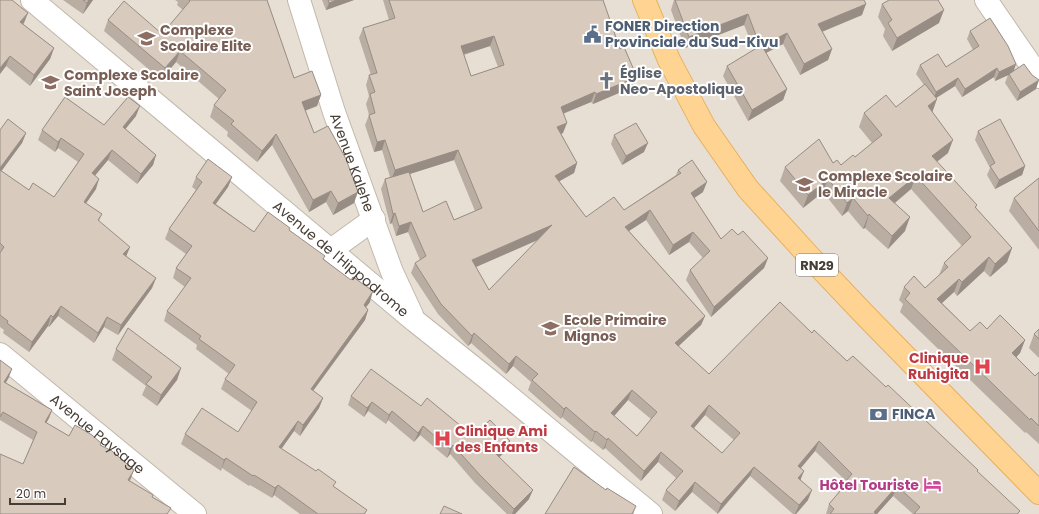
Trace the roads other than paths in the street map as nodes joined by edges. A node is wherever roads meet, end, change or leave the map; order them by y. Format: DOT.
graph roads {
  1 [pos="32,0"];
  2 [pos="300,0"];
  3 [pos="644,0"];
  4 [pos="992,2"];
  5 [pos="1039,77"];
  6 [pos="374,218"];
  7 [pos="331,250"];
  8 [pos="415,321"];
  9 [pos="0,354"];
  10 [pos="1039,493"];
  11 [pos="195,514"];
  12 [pos="651,514"];
  1 -- 7 [label="street, Avenue de l'Hippodrome"];
  2 -- 6 [label="street, Avenue Kalehe"];
  3 -- 10 [label="main road, RN29"];
  4 -- 5 [label="street"];
  6 -- 7 [label="street"];
  6 -- 8 [label="street, Avenue Kalehe"];
  7 -- 8 [label="street, Avenue de l'Hippodrome"];
  8 -- 12 [label="street, Avenue de l'Hippodrome"];
  9 -- 11 [label="street, Avenue Paysage"];
}
